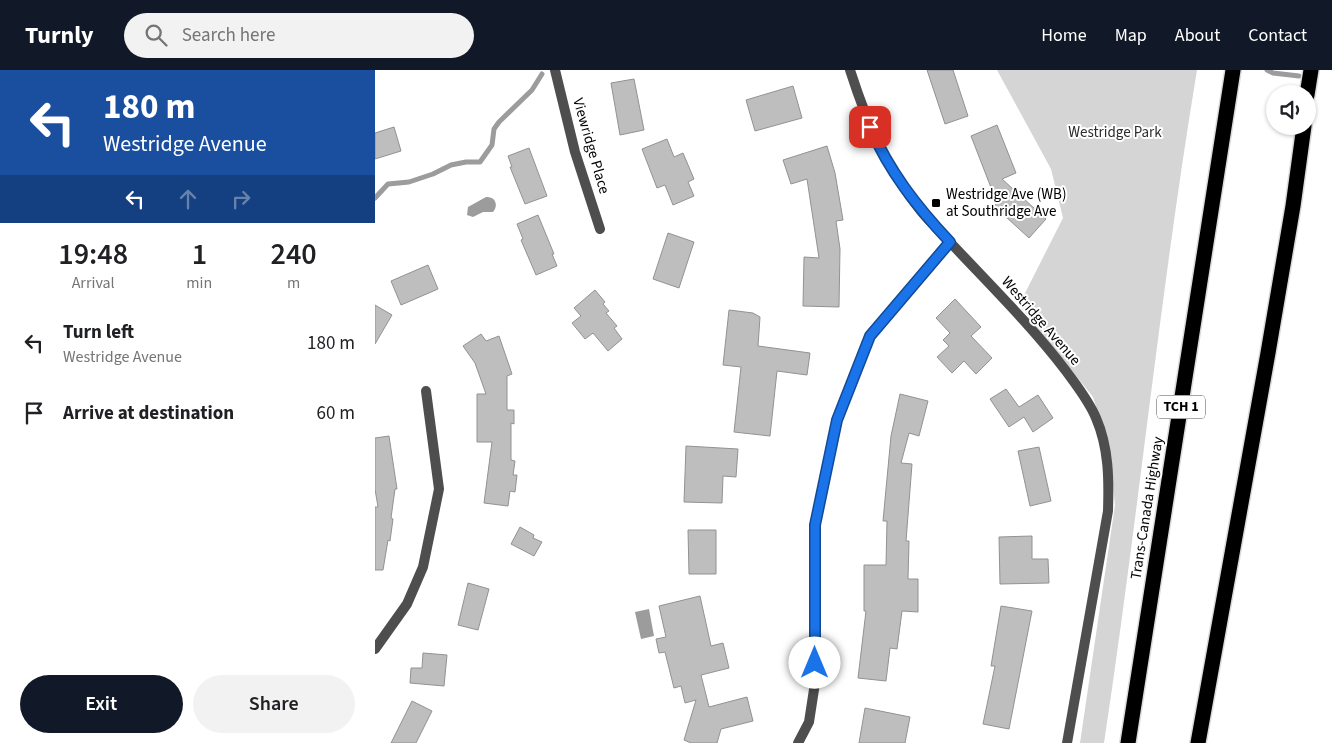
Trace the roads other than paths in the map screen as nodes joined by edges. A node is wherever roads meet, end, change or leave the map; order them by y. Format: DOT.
graph roads {
  1 [pos="555,70"];
  2 [pos="850,70"];
  3 [pos="1233,70"];
  4 [pos="1311,70"];
  5 [pos="1309,85"];
  6 [pos="1303,135"];
  7 [pos="600,229"];
  8 [pos="950,242"];
  9 [pos="426,391"];
  10 [pos="375,649"];
  11 [pos="798,743"];
  12 [pos="1067,743"];
  13 [pos="1128,743"];
  14 [pos="1198,743"];
  1 -- 7 [label="street, Viewridge Place"];
  2 -- 8 [label="street, Westridge Avenue"];
  3 -- 13 [label="highway, Trans-Canada Highway / TCH 1"];
  4 -- 5 [label="highway"];
  6 -- 14 [label="highway"];
  8 -- 11 [label="street"];
  8 -- 12 [label="street, Westridge Avenue"];
  9 -- 10 [label="street"];
}
